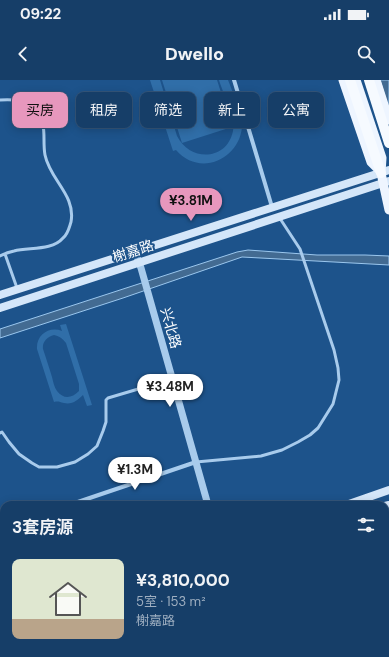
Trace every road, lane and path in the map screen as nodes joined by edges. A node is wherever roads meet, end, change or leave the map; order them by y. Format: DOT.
graph roads {
  1 [pos="234,80"];
  2 [pos="343,80"];
  3 [pos="350,80"];
  4 [pos="356,80"];
  5 [pos="362,80"];
  6 [pos="369,80"];
  7 [pos="376,80"];
  8 [pos="0,100"];
  9 [pos="389,120"];
  10 [pos="389,143"];
  11 [pos="389,158"];
  12 [pos="385,177"];
  13 [pos="272,207"];
  14 [pos="389,210"];
  15 [pos="278,217"];
  16 [pos="135,251"];
  17 [pos="5,254"];
  18 [pos="0,256"];
  19 [pos="140,265"];
  20 [pos="18,289"];
  21 [pos="0,295"];
  22 [pos="0,308"];
  23 [pos="172,379"];
  24 [pos="0,433"];
  25 [pos="196,462"];
  26 [pos="389,490"];
  27 [pos="81,501"];
  28 [pos="207,501"];
  29 [pos="357,501"];
  1 -- 13 [label="street"];
  2 -- 12 [label="main road"];
  3 -- 12 [label="highway"];
  4 -- 12 [label="main road"];
  5 -- 11 [label="main road"];
  6 -- 10 [label="highway"];
  7 -- 9 [label="main road"];
  8 -- 17 [label="lane"];
  12 -- 13 [label="main road, 榭嘉路"];
  12 -- 14 [label="main road"];
  12 -- 15 [label="main road, 榭嘉路"];
  13 -- 16 [label="main road, 榭嘉路"];
  15 -- 19 [label="main road, 榭嘉路"];
  15 -- 25 [label="lane"];
  16 -- 19 [label="street, 兴北路"];
  16 -- 20 [label="main road, 榭嘉路"];
  17 -- 18 [label="lane"];
  17 -- 20 [label="lane"];
  19 -- 22 [label="main road, 榭嘉路"];
  19 -- 23 [label="street, 兴北路"];
  20 -- 21 [label="main road, 榭嘉路"];
  23 -- 24 [label="lane"];
  23 -- 25 [label="street, 兴北路"];
  25 -- 27 [label="street"];
  25 -- 28 [label="street, 兴北路"];
  26 -- 29 [label="main road"];
}
